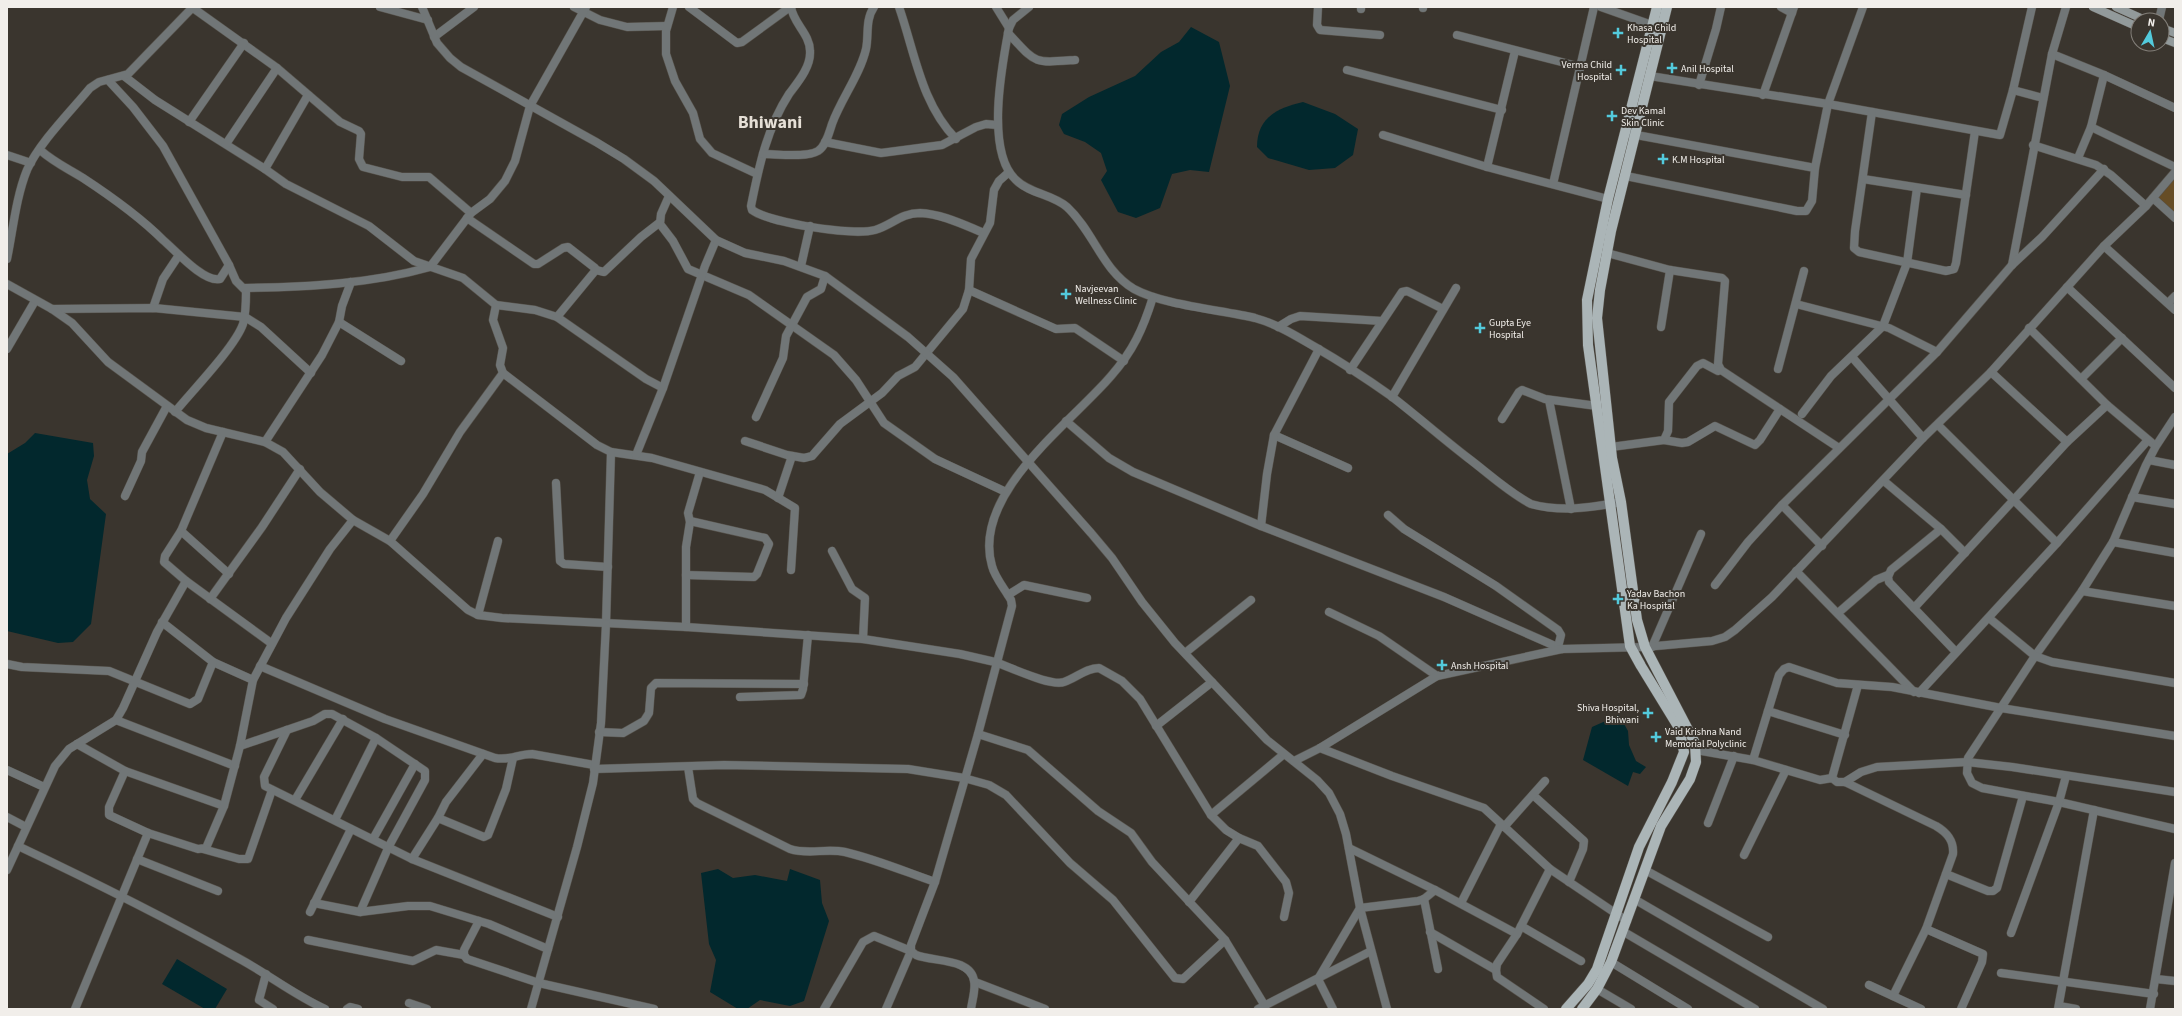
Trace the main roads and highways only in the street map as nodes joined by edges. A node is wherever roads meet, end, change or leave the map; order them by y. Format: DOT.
graph roads {
  1 [pos="1657,7"];
  2 [pos="1667,7"];
  3 [pos="2093,7"];
  4 [pos="2116,7"];
  5 [pos="2130,13"];
  6 [pos="2130,23"];
  7 [pos="1566,1009"];
  8 [pos="1582,1009"];
  1 -- 7 [label="main road"];
  2 -- 8 [label="main road"];
  3 -- 6 [label="main road"];
  4 -- 5 [label="main road"];
}
